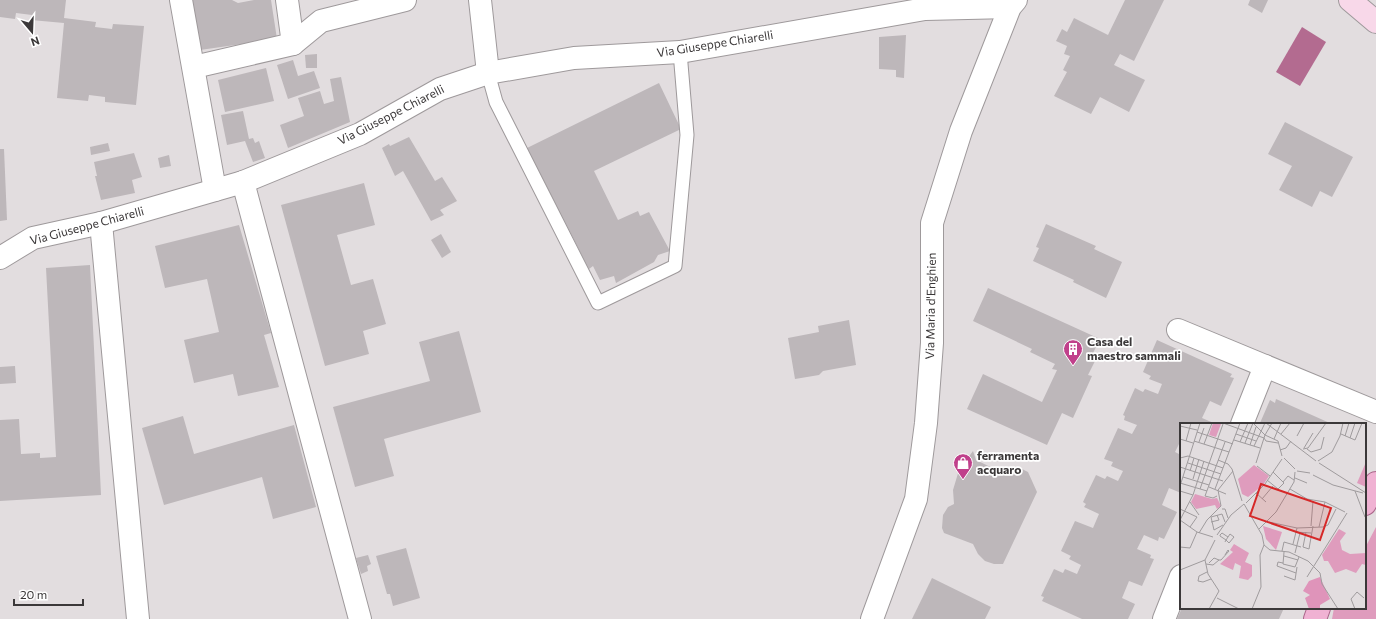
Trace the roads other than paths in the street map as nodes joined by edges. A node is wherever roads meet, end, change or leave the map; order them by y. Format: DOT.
graph roads {
  1 [pos="181,0"];
  2 [pos="287,0"];
  3 [pos="399,0"];
  4 [pos="480,0"];
  5 [pos="1350,0"];
  6 [pos="1013,4"];
  7 [pos="1376,22"];
  8 [pos="293,44"];
  9 [pos="680,52"];
  10 [pos="194,67"];
  11 [pos="488,73"];
  12 [pos="243,182"];
  13 [pos="215,190"];
  14 [pos="101,223"];
  15 [pos="0,258"];
  16 [pos="1178,330"];
  17 [pos="1265,366"];
  18 [pos="1376,412"];
  19 [pos="1242,423"];
  20 [pos="1376,483"];
  21 [pos="1366,502"];
  22 [pos="1180,579"];
  23 [pos="1319,609"];
  24 [pos="138,619"];
  25 [pos="360,619"];
  26 [pos="872,619"];
  27 [pos="1164,619"];
  28 [pos="1315,619"];
  1 -- 10 [label="street"];
  2 -- 8 [label="street"];
  3 -- 8 [label="street"];
  4 -- 11 [label="street"];
  5 -- 7 [label="main road"];
  6 -- 9 [label="street, Via Giuseppe Chiarelli"];
  6 -- 26 [label="street, Via Maria d'Enghien"];
  8 -- 10 [label="street"];
  9 -- 11 [label="street, Via Giuseppe Chiarelli"];
  9 -- 11 [label="lane"];
  10 -- 13 [label="street"];
  11 -- 12 [label="street, Via Giuseppe Chiarelli"];
  12 -- 13 [label="street, Via Giuseppe Chiarelli"];
  12 -- 25 [label="street"];
  13 -- 14 [label="street, Via Giuseppe Chiarelli"];
  14 -- 15 [label="street, Via Giuseppe Chiarelli"];
  14 -- 24 [label="street"];
  16 -- 17 [label="street"];
  17 -- 18 [label="street"];
  17 -- 19 [label="street"];
  20 -- 21 [label="main road"];
  22 -- 27 [label="street"];
  23 -- 28 [label="main road"];
}
